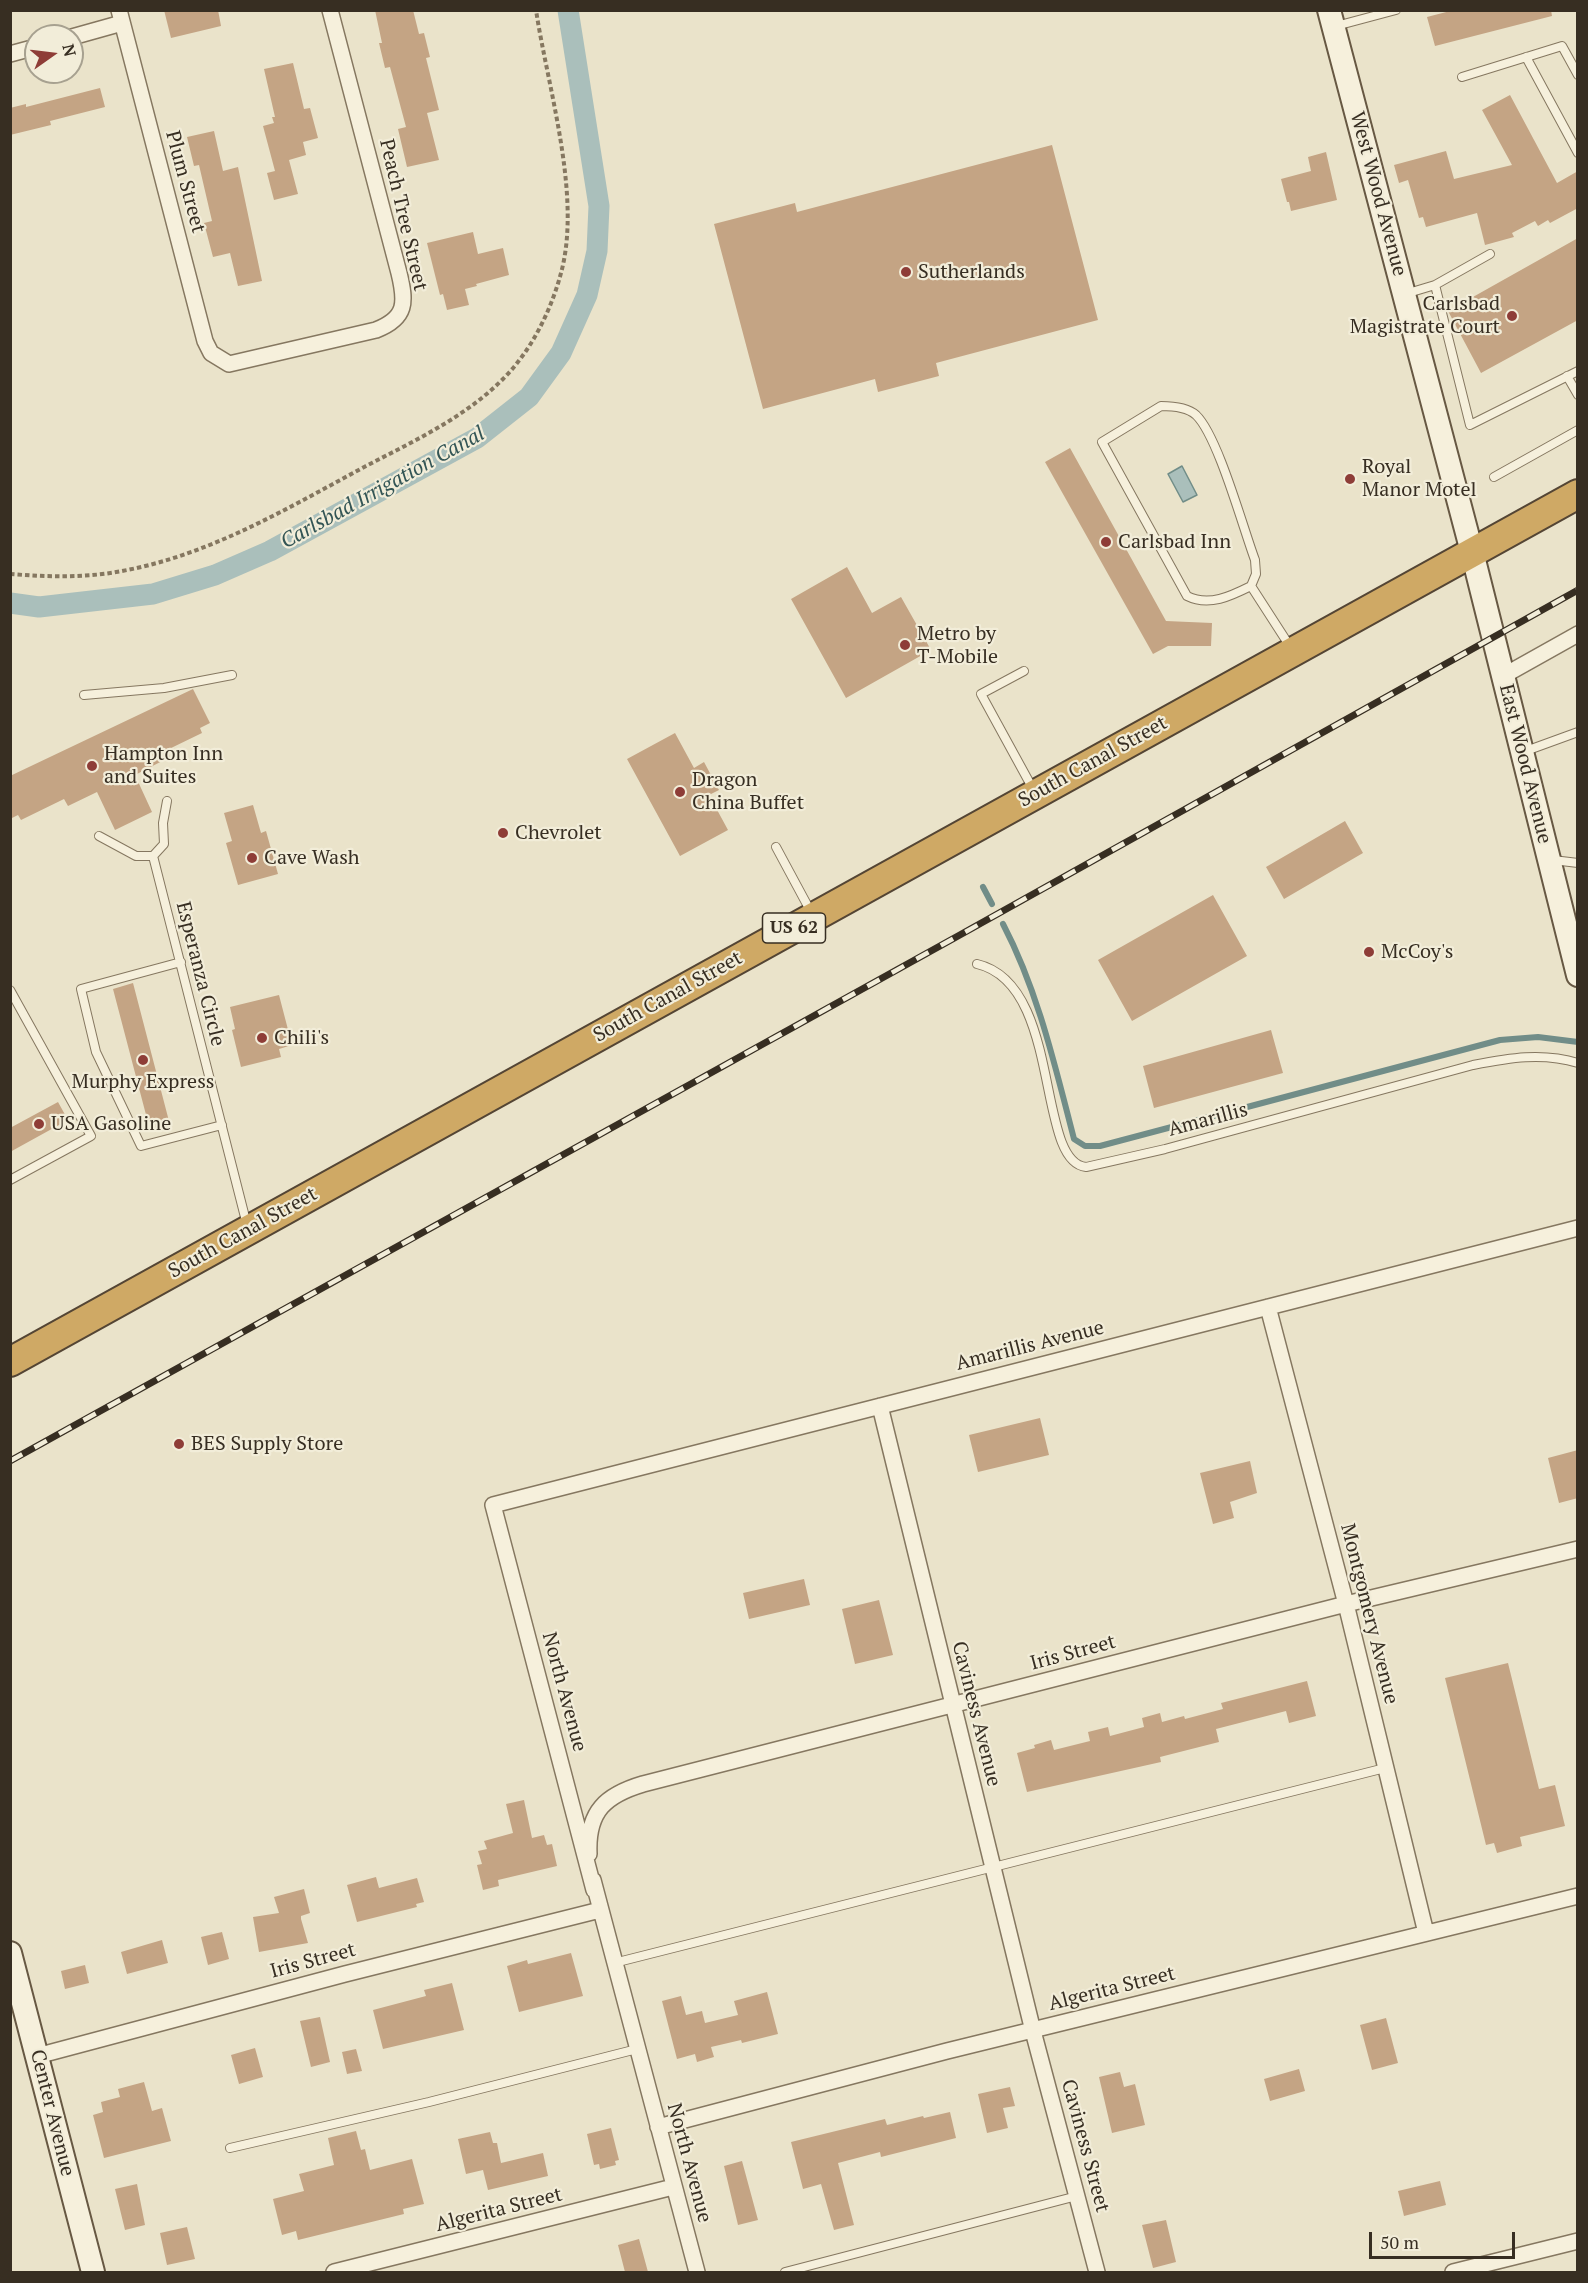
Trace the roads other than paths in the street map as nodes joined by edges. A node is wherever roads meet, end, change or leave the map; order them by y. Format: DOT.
graph roads {
  1 [pos="330,10"];
  2 [pos="1396,10"];
  3 [pos="120,17"];
  4 [pos="1331,19"];
  5 [pos="84,32"];
  6 [pos="1526,57"];
  7 [pos="1578,75"];
  8 [pos="1462,77"];
  9 [pos="1578,153"];
  10 [pos="1491,254"];
  11 [pos="1435,285"];
  12 [pos="1404,294"];
  13 [pos="220,358"];
  14 [pos="1578,371"];
  15 [pos="1567,376"];
  16 [pos="1578,395"];
  17 [pos="1578,430"];
  18 [pos="1494,477"];
  19 [pos="1578,494"];
  20 [pos="1472,552"];
  21 [pos="1251,586"];
  22 [pos="1578,634"];
  23 [pos="1293,651"];
  24 [pos="1024,671"];
  25 [pos="232,675"];
  26 [pos="1503,676"];
  27 [pos="84,695"];
  28 [pos="1578,732"];
  29 [pos="1522,753"];
  30 [pos="1036,794"];
  31 [pos="167,801"];
  32 [pos="99,836"];
  33 [pos="776,847"];
  34 [pos="153,856"];
  35 [pos="1549,859"];
  36 [pos="1578,863"];
  37 [pos="813,917"];
  38 [pos="180,962"];
  39 [pos="977,964"];
  40 [pos="1578,975"];
  41 [pos="10,990"];
  42 [pos="1578,1063"];
  43 [pos="222,1125"];
  44 [pos="10,1180"];
  45 [pos="1578,1228"];
  46 [pos="248,1230"];
  47 [pos="1268,1307"];
  48 [pos="10,1362"];
  49 [pos="880,1406"];
  50 [pos="493,1504"];
  51 [pos="1578,1548"];
  52 [pos="1346,1604"];
  53 [pos="953,1705"];
  54 [pos="1385,1768"];
  55 [pos="593,1822"];
  56 [pos="992,1867"];
  57 [pos="594,1890"];
  58 [pos="1578,1896"];
  59 [pos="600,1910"];
  60 [pos="1426,1933"];
  61 [pos="10,1953"];
  62 [pos="614,1963"];
  63 [pos="1033,2031"];
  64 [pos="637,2049"];
  65 [pos="37,2056"];
  66 [pos="658,2127"];
  67 [pos="230,2148"];
  68 [pos="673,2187"];
  69 [pos="1077,2196"];
  70 [pos="1578,2241"];
  71 [pos="1507,2265"];
  72 [pos="93,2272"];
  73 [pos="334,2272"];
  74 [pos="697,2272"];
  75 [pos="785,2272"];
  76 [pos="1097,2272"];
  77 [pos="1453,2272"];
  1 -- 13 [label="street, Peach Tree Street"];
  2 -- 4 [label="lane"];
  3 -- 5 [label="street"];
  3 -- 13 [label="street, Plum Street"];
  4 -- 12 [label="street, West Wood Avenue"];
  6 -- 7 [label="lane"];
  6 -- 8 [label="lane"];
  6 -- 9 [label="lane"];
  10 -- 11 [label="lane"];
  11 -- 12 [label="lane"];
  11 -- 15 [label="lane"];
  12 -- 20 [label="street, West Wood Avenue"];
  14 -- 15 [label="lane"];
  15 -- 16 [label="lane"];
  17 -- 18 [label="lane"];
  19 -- 20 [label="highway, South Canal Street / US 62"];
  20 -- 23 [label="highway, South Canal Street / US 62"];
  20 -- 26 [label="street, East Wood Avenue"];
  21 -- 21 [label="lane"];
  21 -- 23 [label="lane"];
  22 -- 26 [label="street"];
  23 -- 30 [label="highway, South Canal Street / US 62"];
  24 -- 30 [label="lane"];
  25 -- 27 [label="lane"];
  26 -- 29 [label="street, East Wood Avenue"];
  28 -- 29 [label="lane"];
  29 -- 35 [label="street, East Wood Avenue"];
  30 -- 37 [label="highway, South Canal Street / US 62"];
  31 -- 34 [label="lane"];
  32 -- 34 [label="lane"];
  33 -- 37 [label="lane"];
  34 -- 38 [label="lane, Esperanza Circle"];
  35 -- 36 [label="lane"];
  35 -- 40 [label="street, East Wood Avenue"];
  37 -- 46 [label="highway, South Canal Street / US 62"];
  38 -- 43 [label="lane, Esperanza Circle"];
  38 -- 43 [label="lane"];
  39 -- 42 [label="lane, Amarillis"];
  41 -- 44 [label="lane"];
  43 -- 46 [label="lane, Esperanza Circle"];
  45 -- 47 [label="street, Amarillis Avenue"];
  46 -- 48 [label="highway, South Canal Street / US 62"];
  47 -- 49 [label="street, Amarillis Avenue"];
  47 -- 52 [label="street, Montgomery Avenue"];
  49 -- 50 [label="street, Amarillis Avenue"];
  49 -- 53 [label="street, Caviness Avenue"];
  50 -- 57 [label="street, North Avenue"];
  51 -- 52 [label="street, Iris Street"];
  52 -- 53 [label="street, Iris Street"];
  52 -- 54 [label="street, Montgomery Avenue"];
  53 -- 55 [label="street, Iris Street"];
  53 -- 56 [label="street, Caviness Avenue"];
  54 -- 56 [label="lane"];
  54 -- 60 [label="street, Montgomery Avenue"];
  55 -- 57 [label="street, North Avenue"];
  56 -- 62 [label="lane"];
  56 -- 63 [label="street, Caviness Avenue"];
  57 -- 59 [label="street, North Avenue"];
  58 -- 60 [label="street, Algerita Street"];
  59 -- 62 [label="street, North Avenue"];
  59 -- 65 [label="street, Iris Street"];
  60 -- 63 [label="street, Algerita Street"];
  61 -- 65 [label="street, Center Avenue"];
  62 -- 64 [label="street, North Avenue"];
  63 -- 66 [label="street, Algerita Street"];
  63 -- 69 [label="street, Caviness Street"];
  64 -- 66 [label="street, North Avenue"];
  64 -- 67 [label="lane"];
  65 -- 72 [label="street, Center Avenue"];
  66 -- 68 [label="street, North Avenue"];
  68 -- 73 [label="street, Algerita Street"];
  68 -- 74 [label="street, North Avenue"];
  69 -- 75 [label="lane"];
  69 -- 76 [label="street, Caviness Street"];
  70 -- 71 [label="street"];
  71 -- 77 [label="street"];
}
